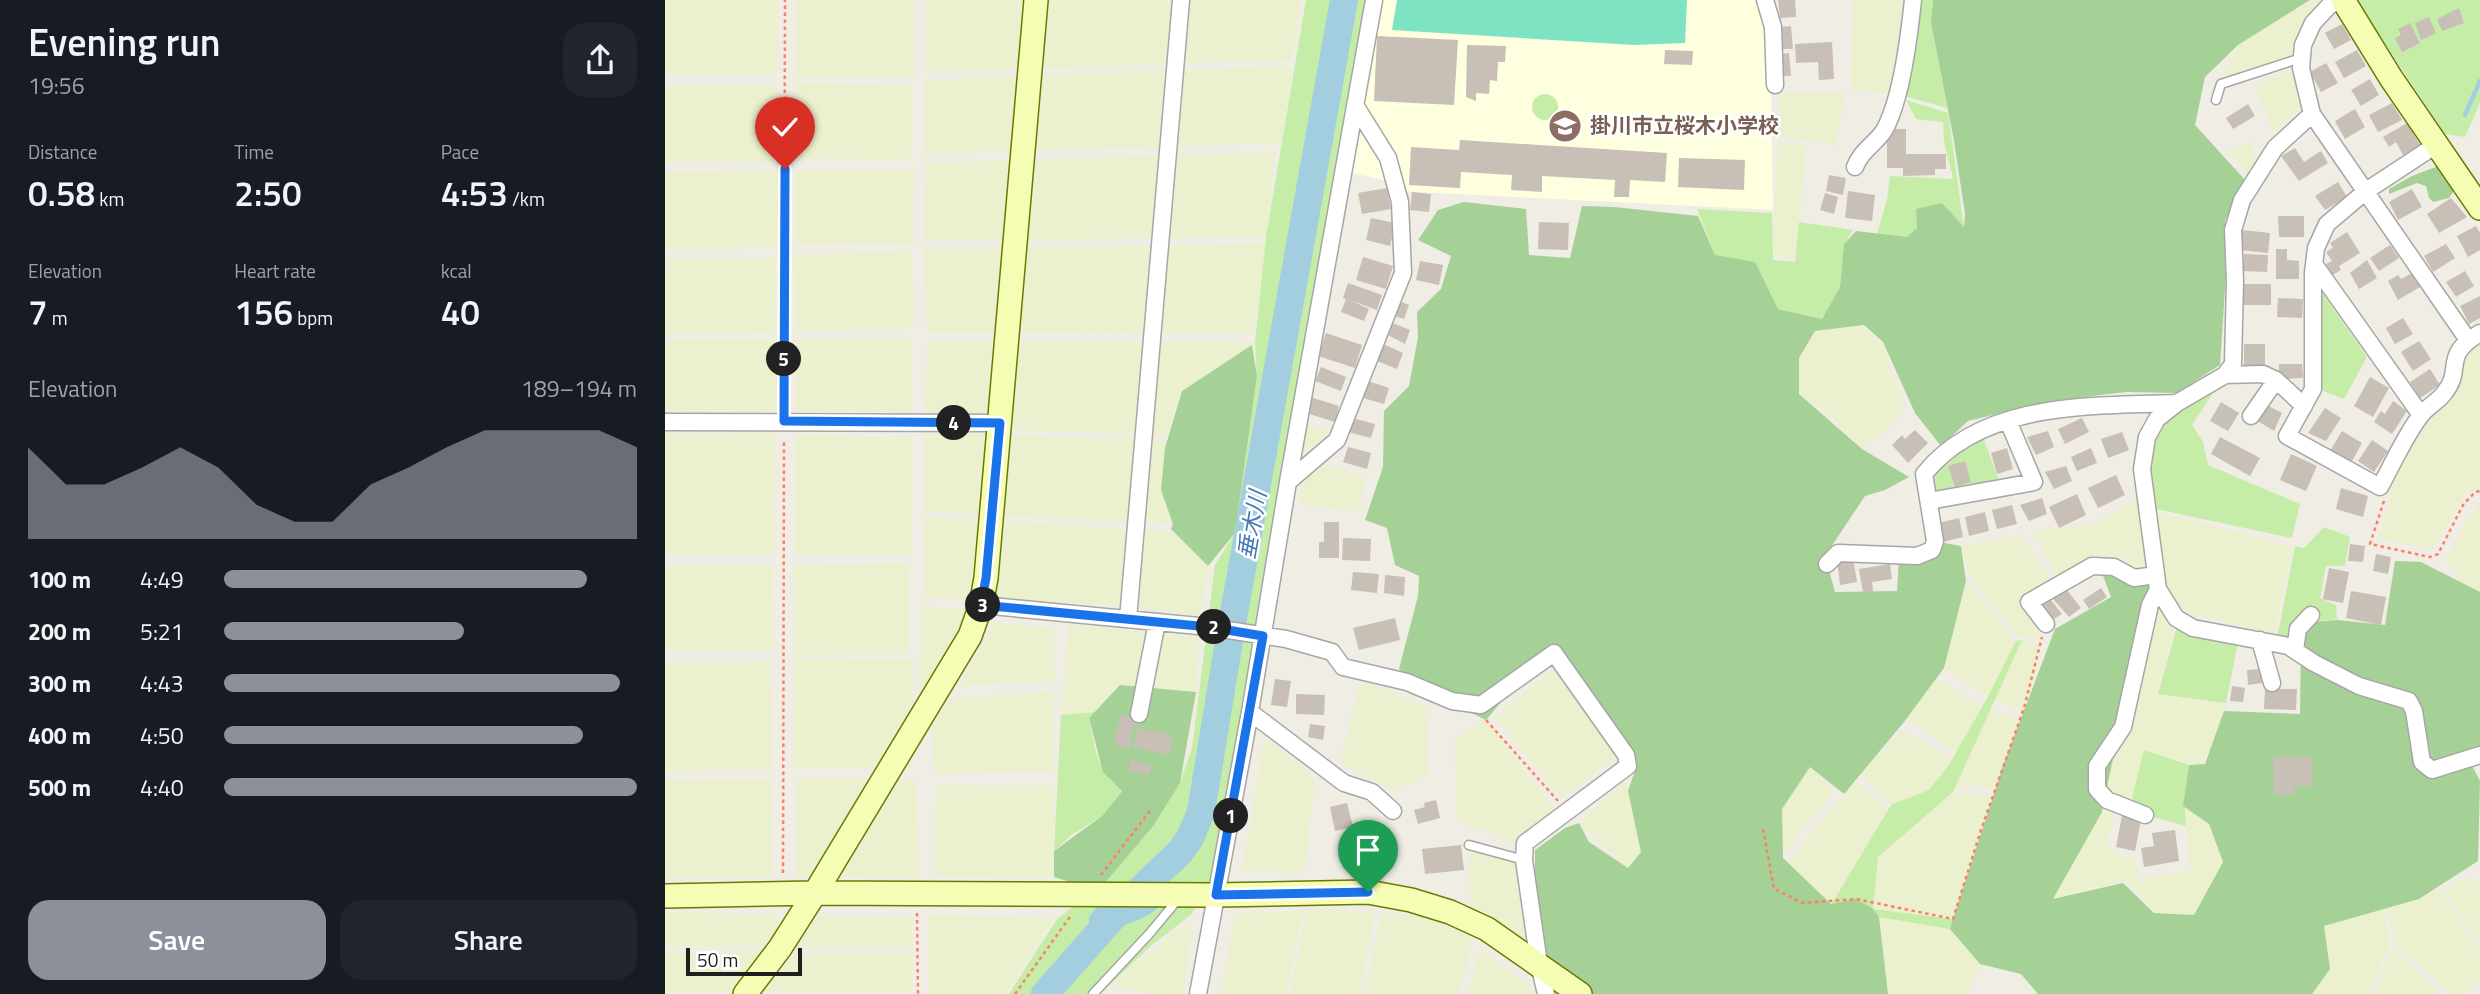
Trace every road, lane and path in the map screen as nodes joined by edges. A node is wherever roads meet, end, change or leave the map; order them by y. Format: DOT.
graph roads {
  1 [pos="785,0"];
  2 [pos="1037,0"];
  3 [pos="1181,0"];
  4 [pos="1374,0"];
  5 [pos="1765,0"];
  6 [pos="1913,0"];
  7 [pos="2341,0"];
  8 [pos="2301,58"];
  9 [pos="1775,85"];
  10 [pos="2216,100"];
  11 [pos="1355,105"];
  12 [pos="2312,114"];
  13 [pos="2435,145"];
  14 [pos="1855,167"];
  15 [pos="2367,191"];
  16 [pos="2480,208"];
  17 [pos="2314,264"];
  18 [pos="2474,337"];
  19 [pos="2225,376"];
  20 [pos="2276,380"];
  21 [pos="2177,403"];
  22 [pos="2304,406"];
  23 [pos="2421,415"];
  24 [pos="2251,416"];
  25 [pos="784,421"];
  26 [pos="2008,421"];
  27 [pos="665,422"];
  28 [pos="1000,423"];
  29 [pos="1288,482"];
  30 [pos="2380,487"];
  31 [pos="2480,491"];
  32 [pos="1929,502"];
  33 [pos="1827,564"];
  34 [pos="2157,582"];
  35 [pos="981,605"];
  36 [pos="2311,615"];
  37 [pos="1128,619"];
  38 [pos="1157,622"];
  39 [pos="2046,624"];
  40 [pos="1256,634"];
  41 [pos="2260,640"];
  42 [pos="2295,650"];
  43 [pos="2272,683"];
  44 [pos="1250,712"];
  45 [pos="1139,714"];
  46 [pos="1486,720"];
  47 [pos="2480,755"];
  48 [pos="1152,808"];
  49 [pos="1393,811"];
  50 [pos="1567,811"];
  51 [pos="2145,815"];
  52 [pos="1763,830"];
  53 [pos="1469,845"];
  54 [pos="1524,860"];
  55 [pos="815,893"];
  56 [pos="783,894"];
  57 [pos="917,894"];
  58 [pos="1086,894"];
  59 [pos="1214,895"];
  60 [pos="665,896"];
  61 [pos="1179,898"];
  62 [pos="1539,964"];
  63 [pos="745,994"];
  64 [pos="918,994"];
  65 [pos="1015,994"];
  66 [pos="1093,994"];
  67 [pos="1198,994"];
  68 [pos="1546,994"];
  69 [pos="1580,994"];
  1 -- 25 [label="path"];
  2 -- 28 [label="street"];
  3 -- 37 [label="street"];
  4 -- 11 [label="street"];
  5 -- 9 [label="street"];
  6 -- 14 [label="street"];
  7 -- 8 [label="street"];
  7 -- 13 [label="street"];
  8 -- 10 [label="lane"];
  8 -- 12 [label="street"];
  11 -- 29 [label="street"];
  11 -- 29 [label="street"];
  12 -- 15 [label="street"];
  12 -- 19 [label="street"];
  13 -- 15 [label="street"];
  13 -- 16 [label="street"];
  15 -- 17 [label="street"];
  15 -- 18 [label="street"];
  17 -- 22 [label="street"];
  17 -- 23 [label="street"];
  18 -- 23 [label="street"];
  19 -- 20 [label="street"];
  19 -- 21 [label="street"];
  20 -- 22 [label="street"];
  20 -- 24 [label="street"];
  21 -- 26 [label="street"];
  21 -- 34 [label="street"];
  22 -- 30 [label="street"];
  23 -- 30 [label="street"];
  25 -- 27 [label="street"];
  25 -- 28 [label="street"];
  25 -- 56 [label="path"];
  26 -- 32 [label="street"];
  26 -- 32 [label="street"];
  28 -- 35 [label="street"];
  29 -- 40 [label="street"];
  30 -- 31 [label="path"];
  32 -- 33 [label="street"];
  34 -- 39 [label="street"];
  34 -- 41 [label="street"];
  34 -- 51 [label="street"];
  35 -- 37 [label="street"];
  35 -- 55 [label="street"];
  36 -- 42 [label="street"];
  37 -- 38 [label="street"];
  38 -- 40 [label="street"];
  38 -- 45 [label="street"];
  39 -- 52 [label="path"];
  40 -- 44 [label="street"];
  40 -- 50 [label="street"];
  41 -- 42 [label="street"];
  41 -- 43 [label="street"];
  42 -- 47 [label="street"];
  44 -- 49 [label="street"];
  44 -- 59 [label="street"];
  46 -- 50 [label="path"];
  48 -- 58 [label="path"];
  50 -- 54 [label="street"];
  53 -- 54 [label="lane"];
  54 -- 62 [label="street"];
  55 -- 56 [label="street"];
  55 -- 57 [label="street"];
  55 -- 63 [label="street"];
  56 -- 60 [label="street"];
  57 -- 58 [label="street"];
  57 -- 64 [label="path"];
  58 -- 59 [label="street"];
  58 -- 65 [label="path"];
  59 -- 62 [label="street"];
  59 -- 67 [label="street"];
  61 -- 66 [label="lane"];
  62 -- 68 [label="street"];
  62 -- 69 [label="street"];
}
